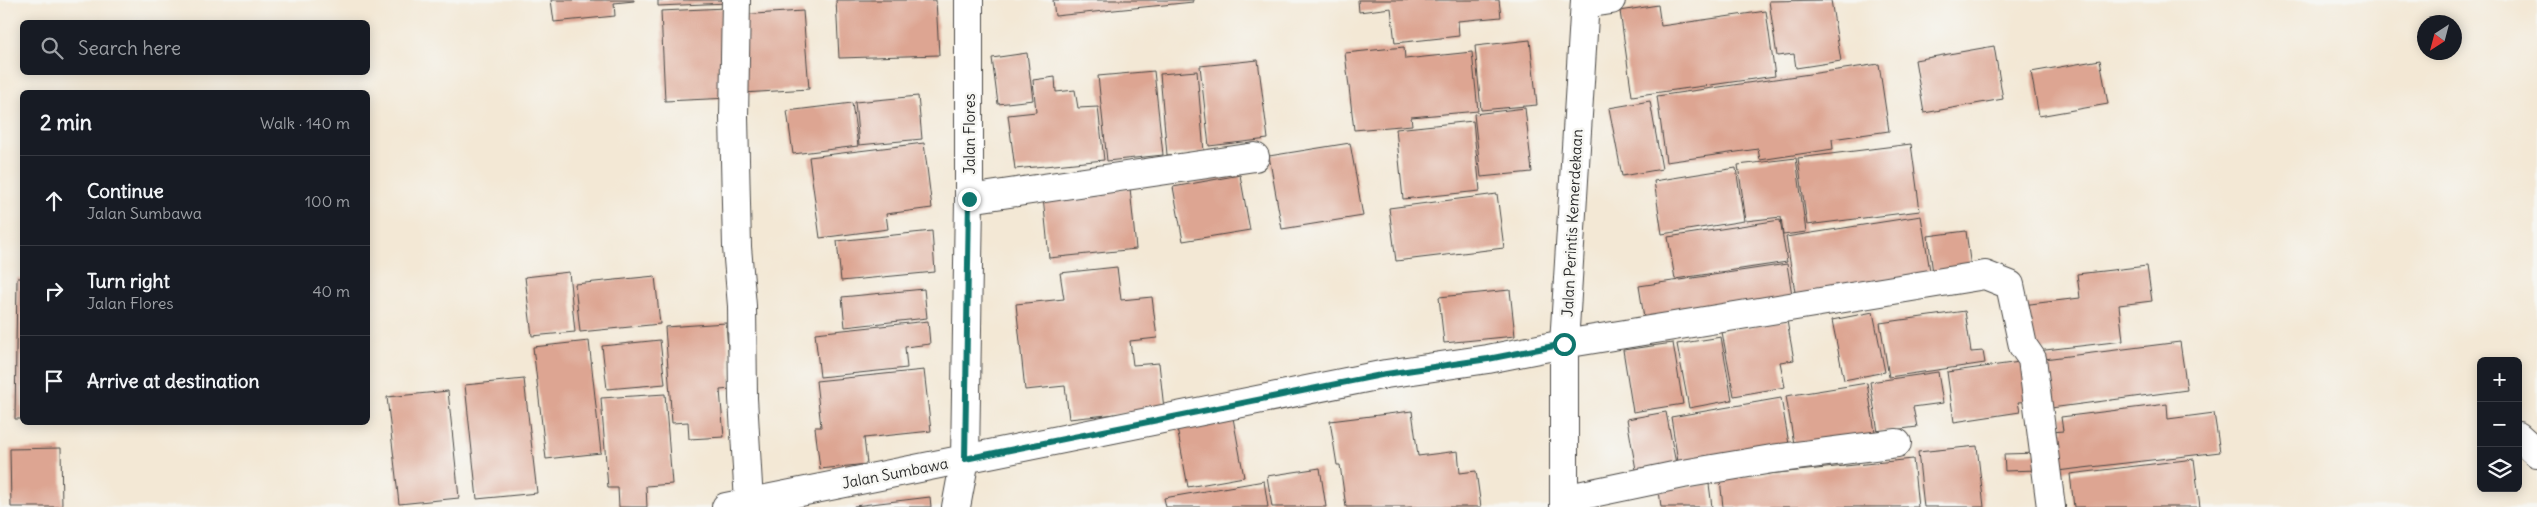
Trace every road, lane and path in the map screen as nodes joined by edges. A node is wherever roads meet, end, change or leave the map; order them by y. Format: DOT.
graph roads {
  1 [pos="736,0"];
  2 [pos="969,0"];
  3 [pos="1611,0"];
  4 [pos="1585,2"];
  5 [pos="1255,157"];
  6 [pos="969,199"];
  7 [pos="1564,344"];
  8 [pos="2522,440"];
  9 [pos="1897,443"];
  10 [pos="2537,454"];
  11 [pos="965,459"];
  12 [pos="1564,503"];
  13 [pos="738,505"];
  14 [pos="956,507"];
  15 [pos="2052,507"];
  1 -- 13 [label="street"];
  2 -- 6 [label="street, Jalan Flores"];
  3 -- 4 [label="street"];
  4 -- 7 [label="street, Jalan Perintis Kemerdekaan"];
  5 -- 6 [label="street"];
  6 -- 11 [label="street, Jalan Flores"];
  7 -- 11 [label="street, Jalan Sumbawa"];
  7 -- 12 [label="street, Jalan Perintis Kemerdekaan"];
  7 -- 15 [label="street, Jalan Sumbawa"];
  8 -- 10 [label="street"];
  9 -- 12 [label="street"];
  11 -- 13 [label="street, Jalan Sumbawa"];
  11 -- 14 [label="street, Jalan Flores"];
}
